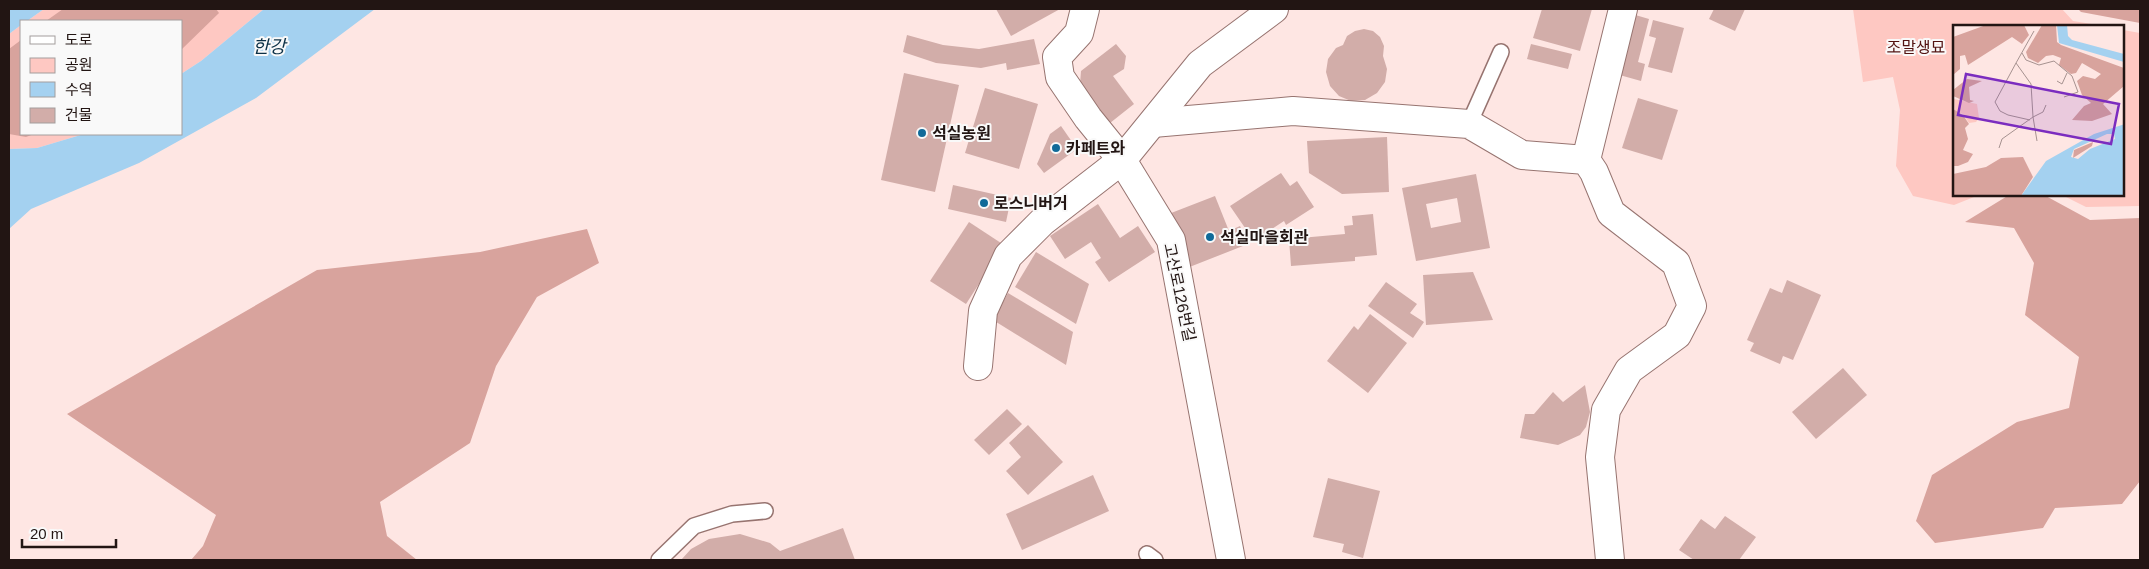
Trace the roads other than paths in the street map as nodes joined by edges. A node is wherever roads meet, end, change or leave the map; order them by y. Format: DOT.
graph roads {
  1 [pos="1085,9"];
  2 [pos="1274,9"];
  3 [pos="1623,9"];
  4 [pos="1501,52"];
  5 [pos="1153,123"];
  6 [pos="1469,124"];
  7 [pos="1122,160"];
  8 [pos="1586,160"];
  9 [pos="978,366"];
  10 [pos="765,510"];
  11 [pos="659,560"];
  12 [pos="1231,560"];
  13 [pos="1610,560"];
  1 -- 7 [label="street, 고산로126번길"];
  2 -- 5 [label="street"];
  3 -- 8 [label="street"];
  4 -- 6 [label="lane"];
  5 -- 6 [label="street"];
  5 -- 7 [label="street"];
  6 -- 8 [label="street"];
  7 -- 9 [label="street"];
  7 -- 12 [label="street, 고산로126번길"];
  8 -- 13 [label="street"];
  10 -- 11 [label="lane"];
}
